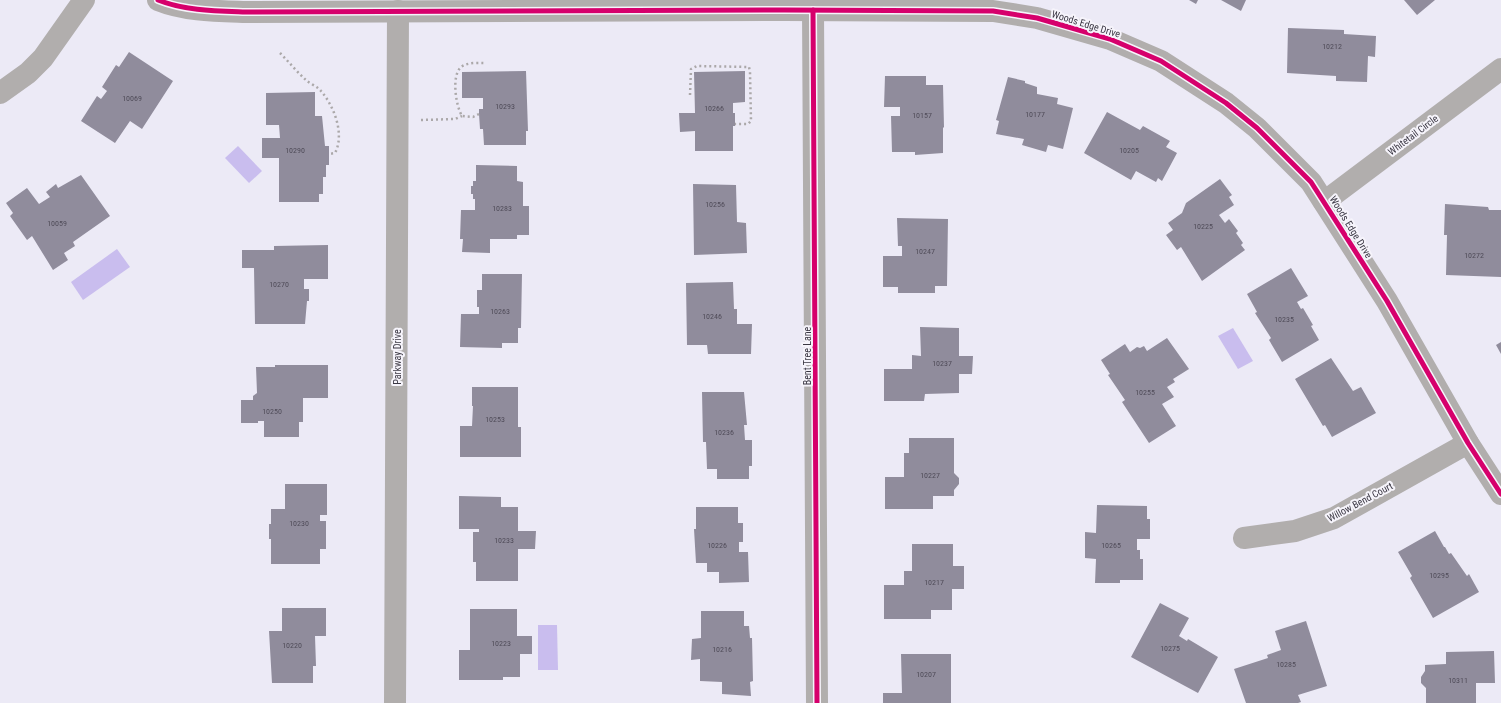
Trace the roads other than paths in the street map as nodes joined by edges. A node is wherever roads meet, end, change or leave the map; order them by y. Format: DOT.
graph roads {
  1 [pos="84,0"];
  2 [pos="158,0"];
  3 [pos="813,10"];
  4 [pos="398,12"];
  5 [pos="1501,69"];
  6 [pos="0,93"];
  7 [pos="1324,202"];
  8 [pos="1468,443"];
  9 [pos="1501,494"];
  10 [pos="1244,538"];
  11 [pos="395,703"];
  12 [pos="817,703"];
  1 -- 6 [label="street"];
  2 -- 4 [label="street, Woods Edge Drive"];
  3 -- 4 [label="street, Woods Edge Drive"];
  3 -- 7 [label="street, Woods Edge Drive"];
  3 -- 12 [label="street, Bent Tree Lane"];
  4 -- 11 [label="street, Parkway Drive"];
  5 -- 7 [label="street, Whitetail Circle"];
  7 -- 8 [label="street, Woods Edge Drive"];
  8 -- 9 [label="street, Woods Edge Drive"];
  8 -- 10 [label="street, Willow Bend Court"];
}
